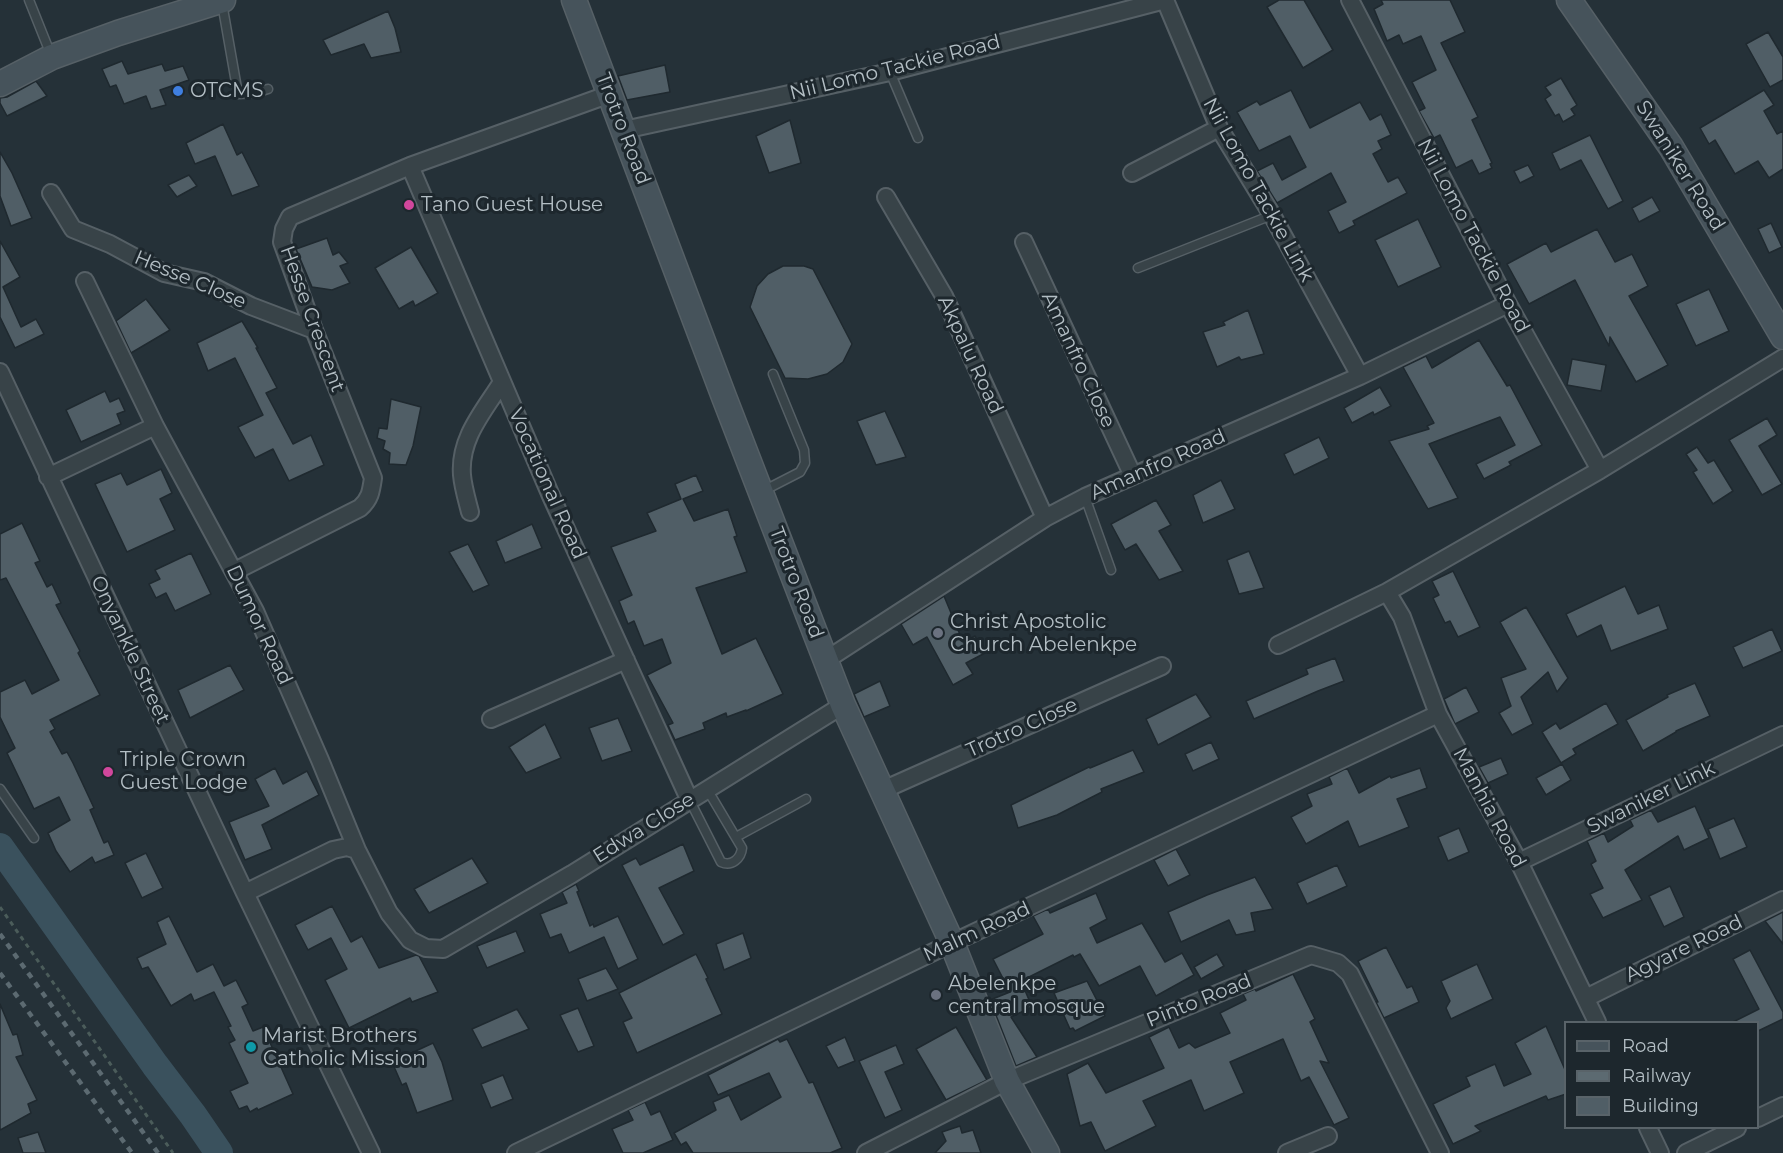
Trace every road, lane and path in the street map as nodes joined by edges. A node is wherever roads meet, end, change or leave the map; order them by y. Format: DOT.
graph roads {
  1 [pos="29,0"];
  2 [pos="222,0"];
  3 [pos="574,0"];
  4 [pos="1165,0"];
  5 [pos="1350,0"];
  6 [pos="1569,0"];
  7 [pos="52,57"];
  8 [pos="890,72"];
  9 [pos="0,84"];
  10 [pos="268,89"];
  11 [pos="610,94"];
  12 [pos="1219,128"];
  13 [pos="624,130"];
  14 [pos="918,138"];
  15 [pos="410,166"];
  16 [pos="1132,173"];
  17 [pos="51,193"];
  18 [pos="886,197"];
  19 [pos="1272,215"];
  20 [pos="1024,242"];
  21 [pos="1138,268"];
  22 [pos="85,281"];
  23 [pos="1508,304"];
  24 [pos="314,330"];
  25 [pos="1783,337"];
  26 [pos="1783,358"];
  27 [pos="0,372"];
  28 [pos="773,374"];
  29 [pos="1360,376"];
  30 [pos="502,382"];
  31 [pos="155,426"];
  32 [pos="1600,470"];
  33 [pos="1133,476"];
  34 [pos="48,477"];
  35 [pos="761,492"];
  36 [pos="1085,497"];
  37 [pos="470,512"];
  38 [pos="1045,518"];
  39 [pos="1111,570"];
  40 [pos="235,571"];
  41 [pos="1387,592"];
  42 [pos="1278,645"];
  43 [pos="626,660"];
  44 [pos="826,660"];
  45 [pos="1162,666"];
  46 [pos="843,705"];
  47 [pos="1438,714"];
  48 [pos="491,719"];
  49 [pos="1783,735"];
  50 [pos="0,789"];
  51 [pos="707,789"];
  52 [pos="883,790"];
  53 [pos="689,800"];
  54 [pos="806,800"];
  55 [pos="736,837"];
  56 [pos="34,838"];
  57 [pos="357,850"];
  58 [pos="1519,862"];
  59 [pos="245,893"];
  60 [pos="1783,900"];
  61 [pos="0,907"];
  62 [pos="952,943"];
  63 [pos="443,949"];
  64 [pos="1586,998"];
  65 [pos="1597,1021"];
  66 [pos="1007,1081"];
  67 [pos="1783,1106"];
  68 [pos="1759,1118"];
  69 [pos="1648,1129"];
  70 [pos="1735,1129"];
  71 [pos="1328,1136"];
  72 [pos="1691,1150"];
  73 [pos="173,1153"];
  74 [pos="370,1153"];
  75 [pos="516,1153"];
  76 [pos="866,1153"];
  77 [pos="1047,1153"];
  78 [pos="1287,1153"];
  79 [pos="1440,1153"];
  80 [pos="1660,1153"];
  1 -- 7 [label="lane"];
  2 -- 7 [label="street"];
  2 -- 10 [label="lane"];
  3 -- 11 [label="street, Trotro Road"];
  4 -- 8 [label="street, Nii Lomo Tackie Road"];
  4 -- 12 [label="street, Nii Lomo Tackie Link"];
  5 -- 23 [label="street, Nii Lomo Tackie Road"];
  6 -- 25 [label="street, Swaniker Road"];
  7 -- 9 [label="street"];
  8 -- 13 [label="street, Nii Lomo Tackie Road"];
  8 -- 14 [label="lane"];
  11 -- 13 [label="street, Trotro Road"];
  11 -- 15 [label="street, Hesse Crescent"];
  12 -- 16 [label="street"];
  12 -- 19 [label="street, Nii Lomo Tackie Link"];
  13 -- 35 [label="street, Trotro Road"];
  15 -- 24 [label="street, Hesse Crescent"];
  15 -- 30 [label="street, Vocational Road"];
  17 -- 24 [label="street, Hesse Close"];
  18 -- 38 [label="street, Akpalu Road"];
  19 -- 21 [label="lane"];
  19 -- 29 [label="street, Nii Lomo Tackie Link"];
  20 -- 33 [label="street, Amanfro Close"];
  22 -- 31 [label="street, Dumor Road"];
  23 -- 29 [label="street, Amanfro Road"];
  23 -- 32 [label="street, Nii Lomo Tackie Road"];
  24 -- 40 [label="street, Hesse Crescent"];
  26 -- 32 [label="street"];
  27 -- 34 [label="street, Onyankle Street"];
  28 -- 35 [label="lane"];
  29 -- 33 [label="street, Amanfro Road"];
  30 -- 37 [label="street"];
  30 -- 43 [label="street, Vocational Road"];
  31 -- 34 [label="street"];
  31 -- 40 [label="street, Dumor Road"];
  32 -- 41 [label="street"];
  33 -- 36 [label="street, Amanfro Road"];
  34 -- 59 [label="street, Onyankle Street"];
  35 -- 44 [label="street, Trotro Road"];
  36 -- 38 [label="street, Amanfro Road"];
  36 -- 39 [label="lane"];
  38 -- 44 [label="street, Amanfro Road"];
  40 -- 57 [label="street, Dumor Road"];
  41 -- 42 [label="street"];
  41 -- 47 [label="street, Manhia Road"];
  43 -- 48 [label="street"];
  43 -- 53 [label="street, Vocational Road"];
  44 -- 46 [label="street, Trotro Road"];
  45 -- 52 [label="street, Trotro Close"];
  46 -- 51 [label="street, Edwa Close"];
  46 -- 52 [label="street, Trotro Road"];
  47 -- 58 [label="street, Manhia Road"];
  47 -- 62 [label="street, Malm Road"];
  49 -- 58 [label="street, Swaniker Link"];
  50 -- 56 [label="lane"];
  51 -- 53 [label="street, Edwa Close"];
  51 -- 55 [label="lane"];
  52 -- 62 [label="street, Trotro Road"];
  53 -- 55 [label="lane"];
  53 -- 63 [label="street, Edwa Close"];
  54 -- 55 [label="lane"];
  57 -- 59 [label="street"];
  57 -- 63 [label="street, Dumor Road"];
  58 -- 64 [label="street, Manhia Road"];
  59 -- 74 [label="street, Onyankle Street"];
  60 -- 64 [label="street, Agyare Road"];
  61 -- 73 [label="path"];
  62 -- 66 [label="street, Trotro Road"];
  62 -- 75 [label="street, Malm Road"];
  64 -- 65 [label="street, Manhia Road"];
  66 -- 76 [label="street, Pinto Road"];
  66 -- 77 [label="street, Trotro Road"];
  66 -- 79 [label="street, Pinto Road"];
  67 -- 68 [label="street"];
  69 -- 80 [label="street"];
  70 -- 72 [label="street"];
  71 -- 78 [label="street"];
}
